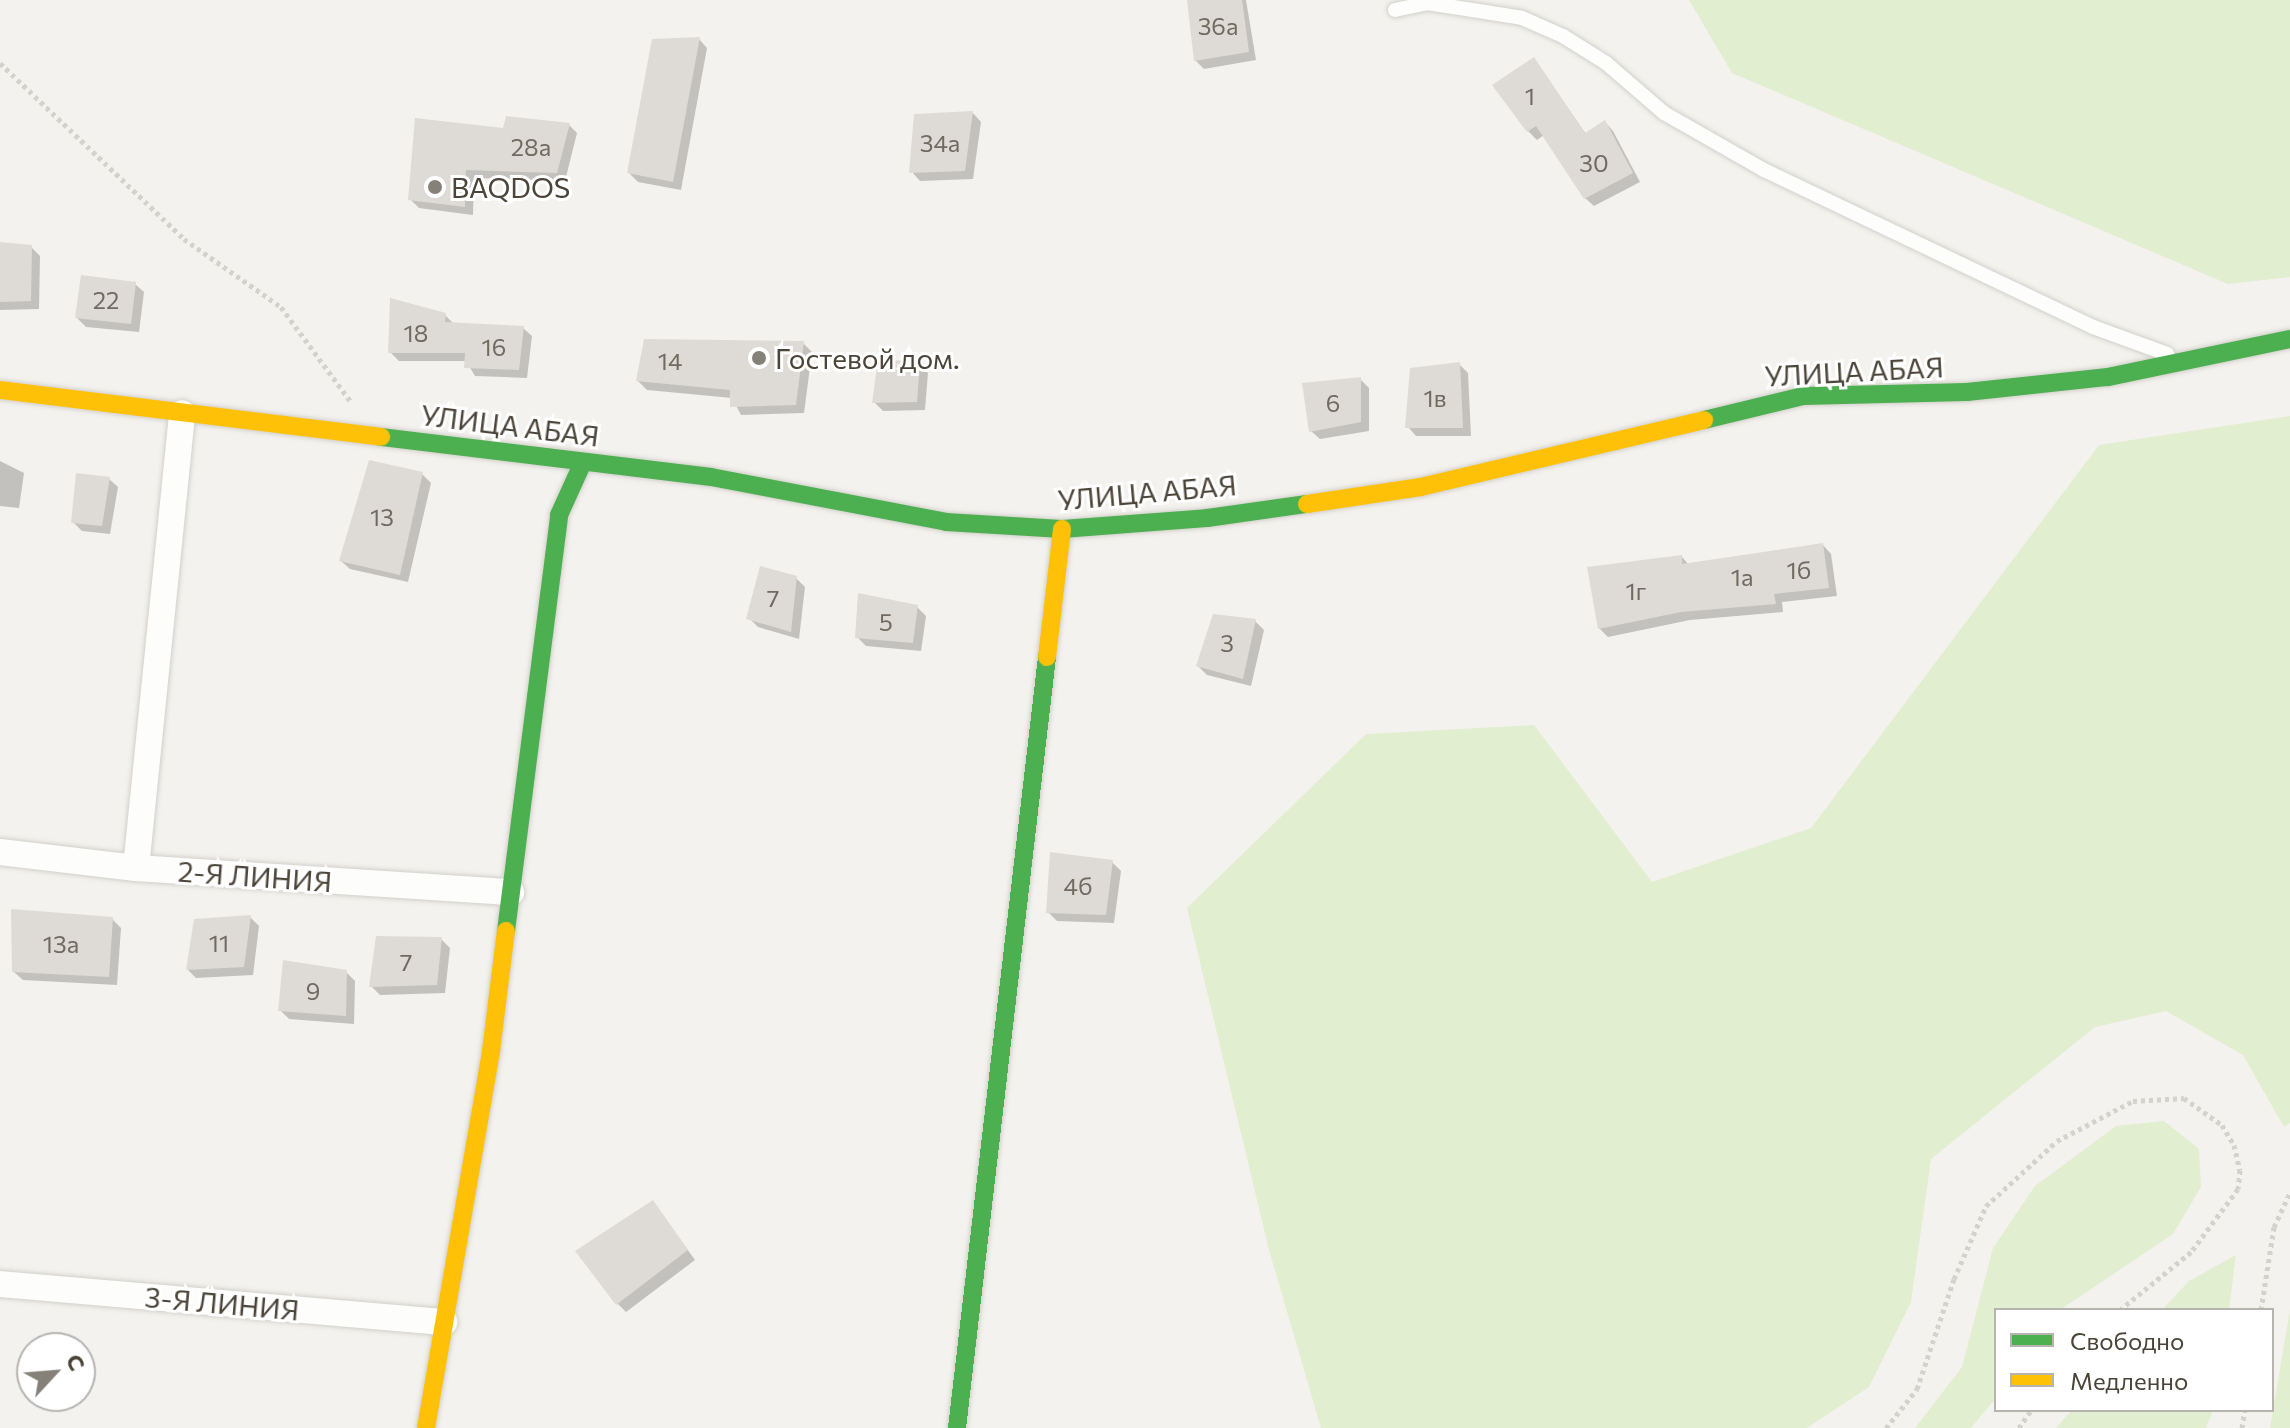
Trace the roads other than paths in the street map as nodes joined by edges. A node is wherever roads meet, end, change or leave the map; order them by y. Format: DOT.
graph roads {
  1 [pos="1395,10"];
  2 [pos="2290,339"];
  3 [pos="2188,360"];
  4 [pos="0,390"];
  5 [pos="182,413"];
  6 [pos="583,462"];
  7 [pos="1062,529"];
  8 [pos="0,852"];
  9 [pos="136,868"];
  10 [pos="511,892"];
  11 [pos="0,1284"];
  12 [pos="444,1322"];
  13 [pos="426,1428"];
  14 [pos="957,1428"];
  1 -- 3 [label="lane"];
  2 -- 3 [label="street, УЛИЦА АБАЯ"];
  3 -- 7 [label="street, УЛИЦА АБАЯ"];
  4 -- 5 [label="street, УЛИЦА АБАЯ"];
  5 -- 6 [label="street, УЛИЦА АБАЯ"];
  5 -- 9 [label="street"];
  6 -- 7 [label="street, УЛИЦА АБАЯ"];
  6 -- 10 [label="street"];
  7 -- 14 [label="street"];
  8 -- 9 [label="street, 2-Я ЛИНИЯ"];
  9 -- 10 [label="street, 2-Я ЛИНИЯ"];
  10 -- 12 [label="street"];
  11 -- 12 [label="street, 3-Я ЛИНИЯ"];
  12 -- 13 [label="street"];
}
